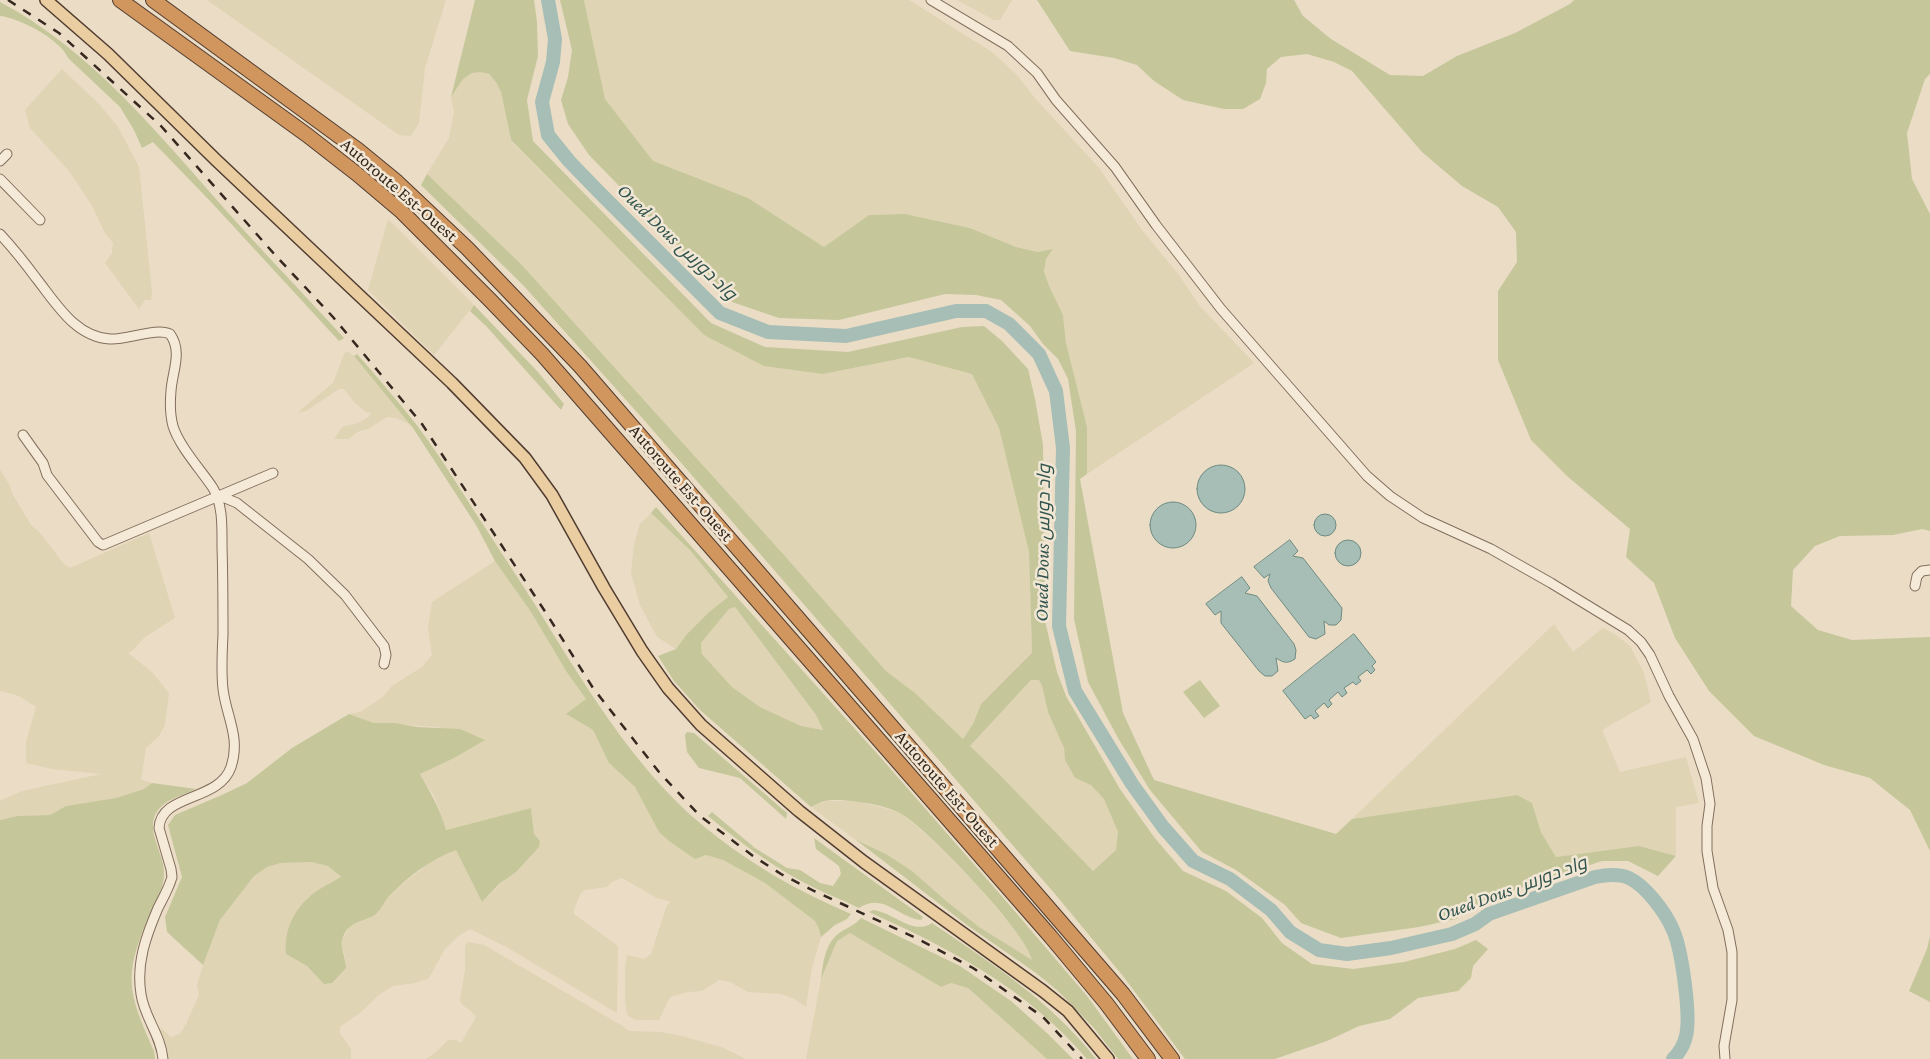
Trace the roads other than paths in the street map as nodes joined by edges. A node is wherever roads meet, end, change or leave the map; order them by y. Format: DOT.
graph roads {
  1 [pos="46,0"];
  2 [pos="120,0"];
  3 [pos="153,0"];
  4 [pos="931,0"];
  5 [pos="7,154"];
  6 [pos="0,161"];
  7 [pos="0,178"];
  8 [pos="40,220"];
  9 [pos="0,234"];
  10 [pos="23,435"];
  11 [pos="273,473"];
  12 [pos="218,496"];
  13 [pos="1930,570"];
  14 [pos="1915,586"];
  15 [pos="384,664"];
  16 [pos="163,1059"];
  17 [pos="1108,1059"];
  18 [pos="1148,1059"];
  19 [pos="1172,1059"];
  20 [pos="1724,1059"];
  1 -- 17 [label="main road"];
  2 -- 18 [label="highway, Autoroute Est-Ouest"];
  3 -- 19 [label="highway, Autoroute Est-Ouest"];
  4 -- 20 [label="street"];
  5 -- 6 [label="street"];
  7 -- 8 [label="street"];
  9 -- 12 [label="street"];
  10 -- 12 [label="street"];
  11 -- 12 [label="street"];
  12 -- 15 [label="street"];
  12 -- 16 [label="street"];
  13 -- 14 [label="street"];
}
